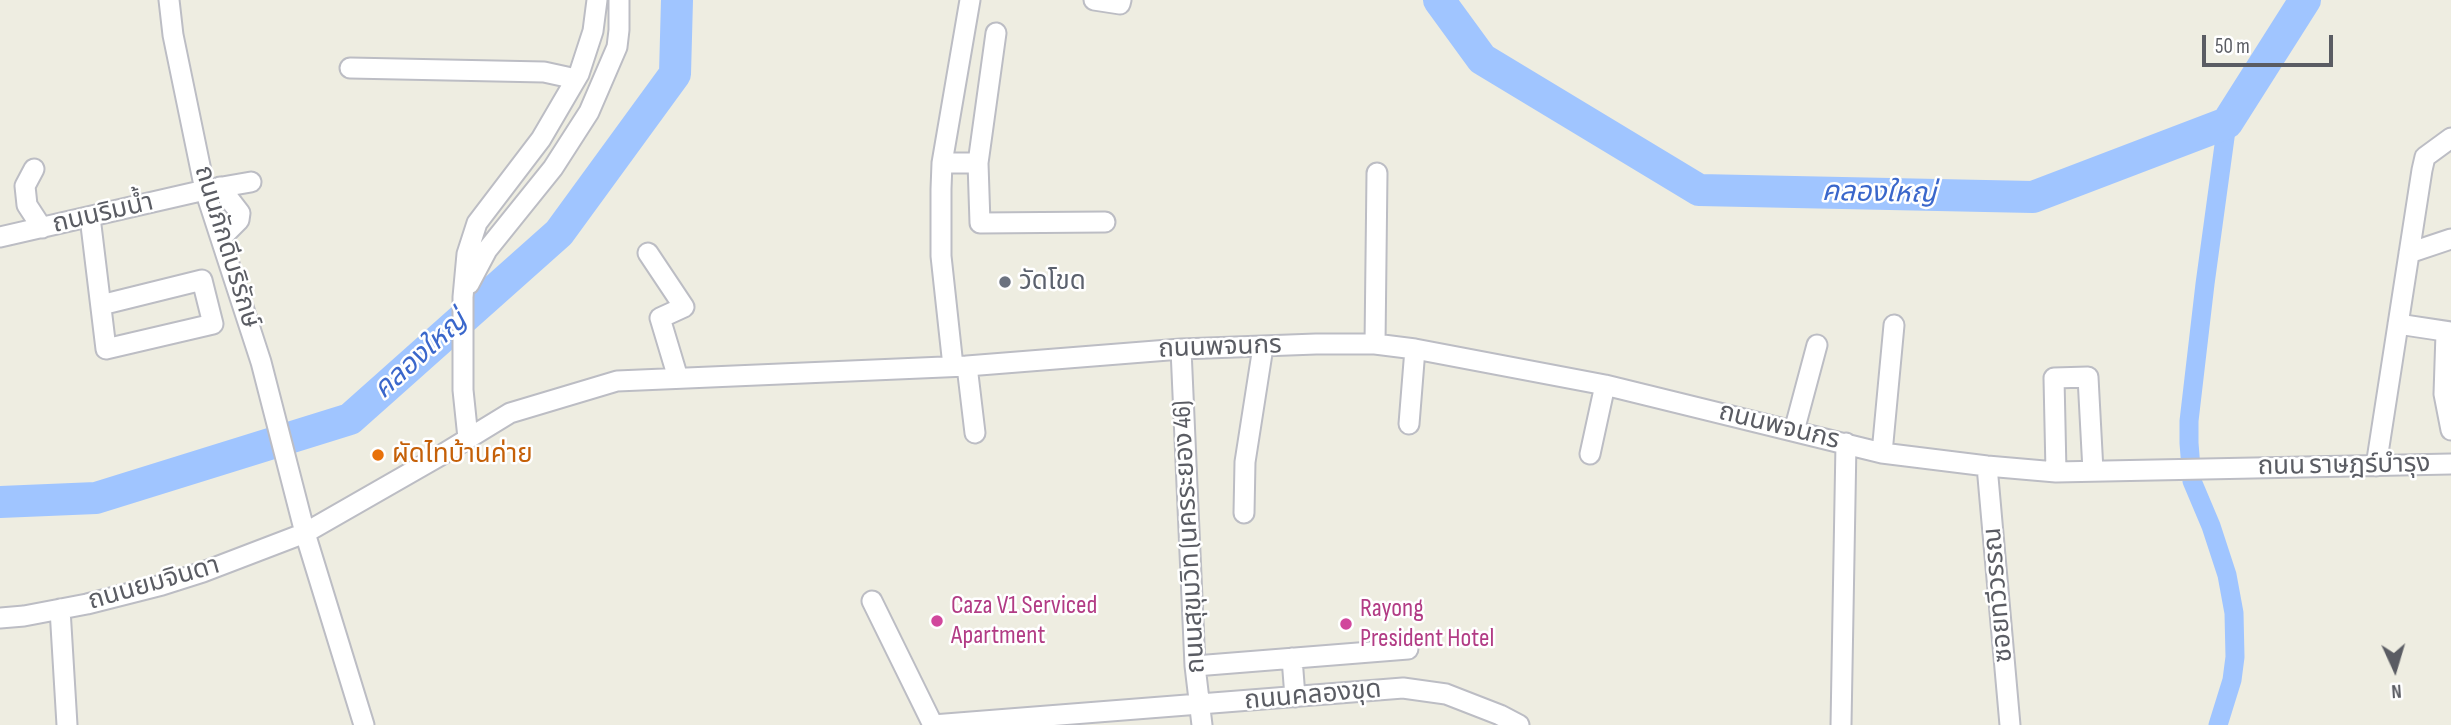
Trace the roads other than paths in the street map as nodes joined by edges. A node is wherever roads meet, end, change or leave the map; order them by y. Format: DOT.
graph roads {
  1 [pos="169,0"];
  2 [pos="597,0"];
  3 [pos="619,0"];
  4 [pos="970,0"];
  5 [pos="1094,0"];
  6 [pos="1121,0"];
  7 [pos="996,33"];
  8 [pos="350,68"];
  9 [pos="576,79"];
  10 [pos="2451,138"];
  11 [pos="942,163"];
  12 [pos="978,163"];
  13 [pos="520,166"];
  14 [pos="34,169"];
  15 [pos="1377,173"];
  16 [pos="251,182"];
  17 [pos="541,184"];
  18 [pos="213,188"];
  19 [pos="90,216"];
  20 [pos="1105,222"];
  21 [pos="41,228"];
  22 [pos="0,237"];
  23 [pos="2451,239"];
  24 [pos="648,253"];
  25 [pos="2409,253"];
  26 [pos="463,298"];
  27 [pos="101,305"];
  28 [pos="246,315"];
  29 [pos="213,324"];
  30 [pos="2398,324"];
  31 [pos="1894,326"];
  32 [pos="2449,333"];
  33 [pos="1375,344"];
  34 [pos="1817,345"];
  35 [pos="1263,347"];
  36 [pos="1181,349"];
  37 [pos="1415,349"];
  38 [pos="960,366"];
  39 [pos="678,378"];
  40 [pos="1605,385"];
  41 [pos="1409,424"];
  42 [pos="2451,430"];
  43 [pos="1794,431"];
  44 [pos="975,433"];
  45 [pos="468,438"];
  46 [pos="1846,443"];
  47 [pos="1882,453"];
  48 [pos="1590,454"];
  49 [pos="2451,464"];
  50 [pos="1987,466"];
  51 [pos="2376,466"];
  52 [pos="2161,470"];
  53 [pos="2093,471"];
  54 [pos="2056,472"];
  55 [pos="1244,513"];
  56 [pos="304,533"];
  57 [pos="872,601"];
  58 [pos="61,610"];
  59 [pos="0,618"];
  60 [pos="1408,649"];
  61 [pos="1292,658"];
  62 [pos="1195,666"];
  63 [pos="1295,697"];
  64 [pos="1200,715"];
  65 [pos="1118,718"];
  66 [pos="67,725"];
  67 [pos="364,725"];
  68 [pos="933,725"];
  69 [pos="1519,725"];
  70 [pos="1841,725"];
  71 [pos="2010,725"];
  1 -- 18 [label="street, ถนนภักดีบริรักษ์"];
  2 -- 9 [label="street"];
  3 -- 17 [label="street"];
  4 -- 11 [label="street"];
  5 -- 6 [label="street"];
  7 -- 12 [label="street"];
  8 -- 9 [label="street"];
  9 -- 13 [label="street"];
  10 -- 25 [label="street"];
  11 -- 12 [label="street"];
  11 -- 38 [label="street"];
  12 -- 20 [label="street"];
  13 -- 17 [label="street"];
  13 -- 26 [label="street"];
  14 -- 21 [label="street"];
  15 -- 33 [label="street"];
  16 -- 18 [label="street, ถนนริมน้ำ"];
  17 -- 26 [label="street"];
  18 -- 19 [label="street, ถนนริมน้ำ"];
  18 -- 28 [label="street, ถนนภักดีบริรักษ์"];
  19 -- 21 [label="street, ถนนริมน้ำ"];
  19 -- 27 [label="street"];
  21 -- 22 [label="street, ถนนริมน้ำ"];
  23 -- 25 [label="street"];
  24 -- 39 [label="street"];
  25 -- 30 [label="street"];
  26 -- 45 [label="street"];
  27 -- 29 [label="street"];
  27 -- 29 [label="street"];
  28 -- 29 [label="street"];
  28 -- 56 [label="street, ถนนภักดีบริรักษ์"];
  30 -- 32 [label="street"];
  30 -- 51 [label="street"];
  31 -- 47 [label="street"];
  32 -- 42 [label="street"];
  33 -- 35 [label="street, ถนนพจนกร"];
  33 -- 37 [label="street, ถนนพจนกร"];
  34 -- 43 [label="street"];
  35 -- 36 [label="street, ถนนพจนกร"];
  35 -- 55 [label="street"];
  36 -- 38 [label="street, ถนนพจนกร"];
  36 -- 62 [label="street, ถนนสุขุมวิท (นครระยอง 46)"];
  37 -- 40 [label="street, ถนนพจนกร"];
  37 -- 41 [label="street"];
  38 -- 39 [label="street, ถนนพจนกร"];
  38 -- 44 [label="street"];
  39 -- 45 [label="street, ถนนพจนกร"];
  40 -- 43 [label="street, ถนนพจนกร"];
  40 -- 48 [label="street"];
  43 -- 46 [label="street, ถนนพจนกร"];
  45 -- 56 [label="street, ถนนพจนกร"];
  46 -- 47 [label="street, ถนนพจนกร"];
  46 -- 70 [label="street"];
  47 -- 50 [label="street, ถนนพจนกร"];
  49 -- 51 [label="street, ถนน ราษฎร์บำรุง"];
  50 -- 54 [label="street, ถนนพจนกร"];
  50 -- 71 [label="street, ซอยทวีวรรณ"];
  51 -- 52 [label="street, ถนน ราษฎร์บำรุง"];
  52 -- 53 [label="street, ถนนพจนกร"];
  53 -- 54 [label="street, ถนนพจนกร"];
  53 -- 54 [label="street"];
  56 -- 58 [label="street, ถนนยมจินดา"];
  56 -- 67 [label="street, ถนนภักดีบริรักษ์"];
  57 -- 68 [label="street"];
  58 -- 59 [label="street, ถนนยมจินดา"];
  58 -- 66 [label="street"];
  60 -- 61 [label="street"];
  61 -- 62 [label="street"];
  61 -- 63 [label="street"];
  62 -- 64 [label="street, ถนนสุขุมวิท (นครระยอง 46)"];
  63 -- 64 [label="street, ถนนคลองขุด"];
  63 -- 69 [label="street, ถนนคลองขุด"];
  64 -- 65 [label="street, ถนนคลองขุด"];
  65 -- 68 [label="street, ถนนคลองขุด"];
}
